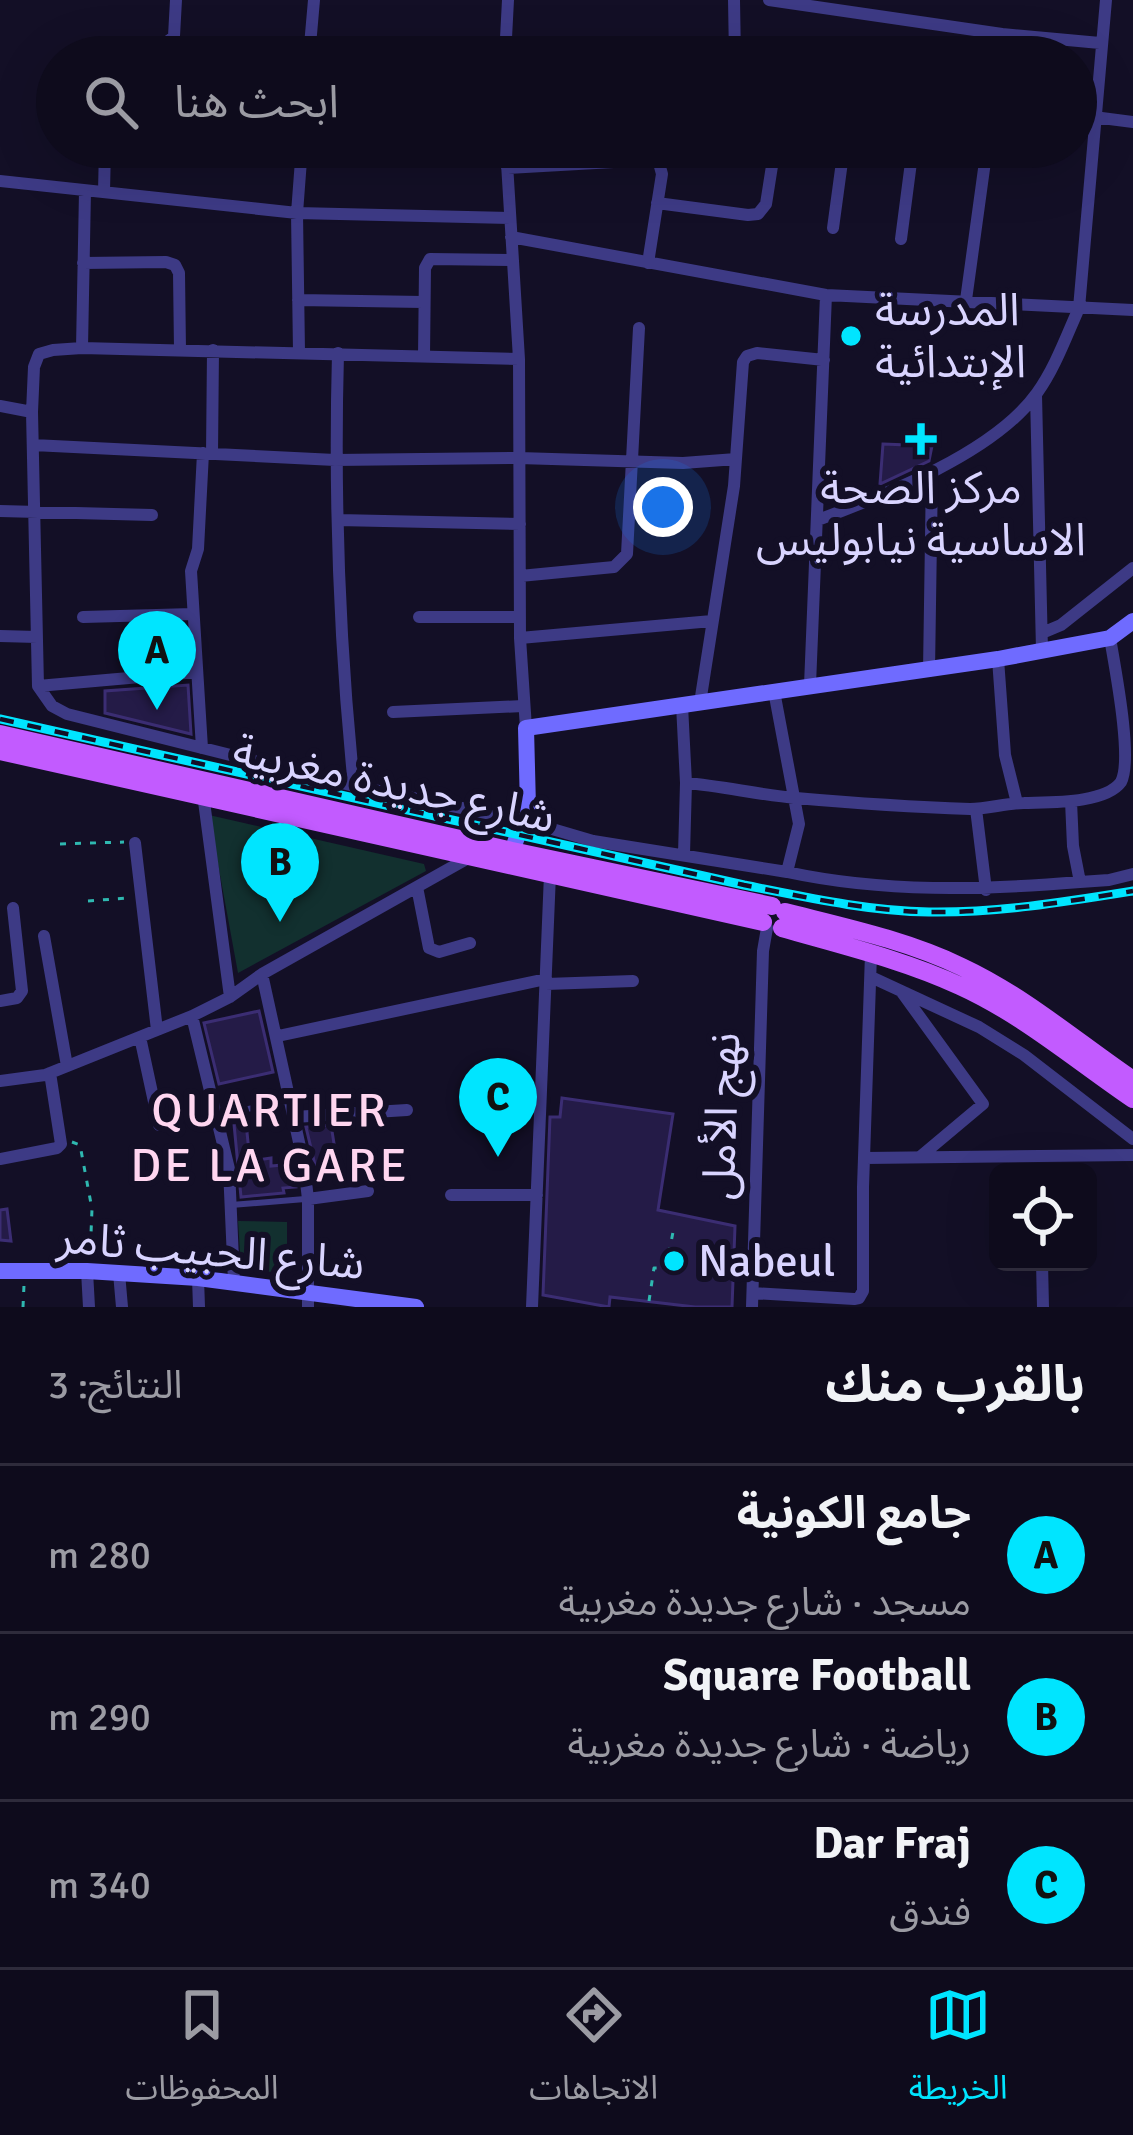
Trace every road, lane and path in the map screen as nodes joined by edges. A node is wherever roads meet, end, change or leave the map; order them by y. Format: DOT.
graph roads {
  1 [pos="176,0"];
  2 [pos="314,0"];
  3 [pos="508,0"];
  4 [pos="734,0"];
  5 [pos="770,0"];
  6 [pos="1106,0"];
  7 [pos="1002,34"];
  8 [pos="173,36"];
  9 [pos="311,36"];
  10 [pos="506,36"];
  11 [pos="735,36"];
  12 [pos="1022,36"];
  13 [pos="1097,44"];
  14 [pos="1100,44"];
  15 [pos="1097,80"];
  16 [pos="1097,117"];
  17 [pos="1133,122"];
  18 [pos="105,168"];
  19 [pos="300,168"];
  20 [pos="507,168"];
  21 [pos="660,168"];
  22 [pos="772,168"];
  23 [pos="841,168"];
  24 [pos="910,168"];
  25 [pos="984,168"];
  26 [pos="1090,168"];
  27 [pos="0,181"];
  28 [pos="85,190"];
  29 [pos="104,192"];
  30 [pos="657,203"];
  31 [pos="297,213"];
  32 [pos="510,218"];
  33 [pos="833,228"];
  34 [pos="511,237"];
  35 [pos="902,238"];
  36 [pos="513,260"];
  37 [pos="83,263"];
  38 [pos="648,263"];
  39 [pos="826,295"];
  40 [pos="298,300"];
  41 [pos="965,300"];
  42 [pos="423,302"];
  43 [pos="1079,308"];
  44 [pos="1133,310"];
  45 [pos="640,328"];
  46 [pos="82,348"];
  47 [pos="180,350"];
  48 [pos="213,350"];
  49 [pos="299,352"];
  50 [pos="338,353"];
  51 [pos="424,356"];
  52 [pos="518,359"];
  53 [pos="824,360"];
  54 [pos="1036,395"];
  55 [pos="0,406"];
  56 [pos="32,412"];
  57 [pos="33,446"];
  58 [pos="207,453"];
  59 [pos="519,458"];
  60 [pos="736,459"];
  61 [pos="335,460"];
  62 [pos="633,462"];
  63 [pos="932,471"];
  64 [pos="36,511"];
  65 [pos="0,512"];
  66 [pos="152,515"];
  67 [pos="338,520"];
  68 [pos="818,520"];
  69 [pos="520,524"];
  70 [pos="1133,568"];
  71 [pos="520,575"];
  72 [pos="194,614"];
  73 [pos="83,617"];
  74 [pos="419,617"];
  75 [pos="520,617"];
  76 [pos="712,621"];
  77 [pos="1125,629"];
  78 [pos="0,636"];
  79 [pos="37,637"];
  80 [pos="520,638"];
  81 [pos="1042,642"];
  82 [pos="998,659"];
  83 [pos="929,671"];
  84 [pos="197,672"];
  85 [pos="810,685"];
  86 [pos="38,686"];
  87 [pos="774,691"];
  88 [pos="691,704"];
  89 [pos="524,706"];
  90 [pos="393,712"];
  91 [pos="526,728"];
  92 [pos="0,734"];
  93 [pos="1130,742"];
  94 [pos="202,748"];
  95 [pos="0,751"];
  96 [pos="686,784"];
  97 [pos="354,786"];
  98 [pos="202,789"];
  99 [pos="793,798"];
  100 [pos="1071,801"];
  101 [pos="1017,803"];
  102 [pos="976,809"];
  103 [pos="525,820"];
  104 [pos="135,843"];
  105 [pos="59,844"];
  106 [pos="512,850"];
  107 [pos="684,854"];
  108 [pos="470,856"];
  109 [pos="788,872"];
  110 [pos="550,874"];
  111 [pos="1133,874"];
  112 [pos="1080,882"];
  113 [pos="417,887"];
  114 [pos="986,890"];
  115 [pos="140,896"];
  116 [pos="88,902"];
  117 [pos="14,908"];
  118 [pos="774,919"];
  119 [pos="44,936"];
  120 [pos="470,943"];
  121 [pos="872,954"];
  122 [pos="262,974"];
  123 [pos="871,977"];
  124 [pos="633,981"];
  125 [pos="546,982"];
  126 [pos="901,991"];
  127 [pos="230,997"];
  128 [pos="0,1001"];
  129 [pos="192,1016"];
  130 [pos="157,1030"];
  131 [pos="278,1036"];
  132 [pos="140,1037"];
  133 [pos="67,1066"];
  134 [pos="50,1073"];
  135 [pos="1133,1080"];
  136 [pos="0,1081"];
  137 [pos="1133,1099"];
  138 [pos="291,1100"];
  139 [pos="407,1110"];
  140 [pos="216,1116"];
  141 [pos="294,1118"];
  142 [pos="159,1125"];
  143 [pos="1133,1139"];
  144 [pos="63,1141"];
  145 [pos="1039,1154"];
  146 [pos="1133,1155"];
  147 [pos="920,1156"];
  148 [pos="865,1158"];
  149 [pos="0,1159"];
  150 [pos="1040,1163"];
  151 [pos="368,1191"];
  152 [pos="451,1195"];
  153 [pos="537,1195"];
  154 [pos="308,1199"];
  155 [pos="231,1205"];
  156 [pos="674,1228"];
  157 [pos="0,1270"];
  158 [pos="25,1271"];
  159 [pos="87,1271"];
  160 [pos="1042,1271"];
  161 [pos="118,1273"];
  162 [pos="198,1278"];
  163 [pos="233,1282"];
  164 [pos="309,1300"];
  165 [pos="752,1300"];
  166 [pos="649,1301"];
  167 [pos="23,1307"];
  168 [pos="88,1307"];
  169 [pos="122,1307"];
  170 [pos="199,1307"];
  171 [pos="416,1307"];
  172 [pos="532,1307"];
  173 [pos="1043,1307"];
  1 -- 8 [label="street"];
  2 -- 9 [label="street"];
  3 -- 10 [label="street"];
  4 -- 11 [label="street"];
  5 -- 7 [label="street"];
  6 -- 14 [label="street"];
  7 -- 12 [label="street"];
  13 -- 14 [label="street"];
  14 -- 15 [label="street"];
  16 -- 17 [label="street"];
  18 -- 29 [label="street"];
  19 -- 31 [label="street"];
  20 -- 32 [label="street"];
  21 -- 30 [label="street"];
  22 -- 30 [label="street"];
  23 -- 33 [label="street"];
  24 -- 35 [label="street"];
  25 -- 41 [label="street"];
  26 -- 43 [label="street"];
  27 -- 28 [label="street"];
  28 -- 29 [label="street"];
  28 -- 37 [label="street"];
  29 -- 31 [label="street"];
  30 -- 38 [label="street"];
  31 -- 32 [label="street"];
  31 -- 40 [label="street"];
  32 -- 34 [label="street"];
  34 -- 36 [label="street"];
  34 -- 38 [label="street"];
  36 -- 42 [label="street"];
  36 -- 52 [label="street"];
  37 -- 46 [label="street"];
  37 -- 47 [label="street"];
  38 -- 39 [label="street"];
  39 -- 41 [label="street"];
  39 -- 53 [label="street"];
  40 -- 42 [label="street"];
  40 -- 49 [label="street"];
  41 -- 43 [label="street"];
  42 -- 51 [label="street"];
  43 -- 44 [label="street"];
  43 -- 54 [label="street"];
  45 -- 62 [label="street"];
  46 -- 47 [label="street"];
  46 -- 56 [label="street"];
  47 -- 48 [label="street"];
  48 -- 49 [label="street"];
  48 -- 58 [label="street"];
  49 -- 50 [label="street"];
  50 -- 51 [label="street"];
  50 -- 61 [label="street"];
  51 -- 52 [label="street"];
  52 -- 59 [label="street"];
  53 -- 60 [label="street"];
  53 -- 68 [label="street"];
  54 -- 63 [label="street"];
  54 -- 81 [label="street"];
  55 -- 56 [label="street"];
  56 -- 57 [label="street"];
  57 -- 58 [label="street"];
  57 -- 64 [label="street"];
  58 -- 61 [label="street"];
  58 -- 72 [label="street"];
  59 -- 61 [label="street"];
  59 -- 62 [label="street"];
  59 -- 69 [label="street"];
  60 -- 62 [label="street"];
  60 -- 76 [label="street"];
  61 -- 67 [label="street"];
  62 -- 71 [label="street"];
  63 -- 68 [label="street"];
  63 -- 83 [label="street"];
  64 -- 65 [label="street"];
  64 -- 66 [label="street"];
  64 -- 79 [label="street"];
  67 -- 69 [label="street"];
  67 -- 97 [label="street"];
  68 -- 85 [label="street"];
  69 -- 71 [label="street"];
  70 -- 81 [label="street"];
  71 -- 75 [label="street"];
  72 -- 73 [label="street"];
  72 -- 84 [label="street"];
  74 -- 75 [label="street"];
  75 -- 80 [label="street"];
  76 -- 80 [label="street"];
  76 -- 88 [label="street"];
  77 -- 81 [label="main road"];
  77 -- 93 [label="street"];
  78 -- 79 [label="street"];
  79 -- 86 [label="street"];
  80 -- 89 [label="street"];
  81 -- 82 [label="main road"];
  82 -- 83 [label="main road"];
  82 -- 101 [label="street"];
  83 -- 85 [label="main road"];
  84 -- 86 [label="street"];
  84 -- 94 [label="street"];
  85 -- 87 [label="main road"];
  86 -- 94 [label="street"];
  87 -- 88 [label="main road"];
  87 -- 99 [label="street"];
  88 -- 91 [label="main road"];
  88 -- 96 [label="street"];
  89 -- 90 [label="street"];
  89 -- 91 [label="street"];
  91 -- 103 [label="main road"];
  92 -- 98 [label="main road, شارع جديدة مغربية"];
  93 -- 100 [label="street"];
  94 -- 97 [label="street"];
  95 -- 98 [label="main road, شارع جديدة مغربية"];
  96 -- 99 [label="street"];
  96 -- 107 [label="street"];
  97 -- 103 [label="street"];
  98 -- 106 [label="main road, شارع جديدة مغربية"];
  98 -- 108 [label="main road, شارع جديدة مغربية"];
  98 -- 127 [label="street"];
  99 -- 102 [label="street"];
  99 -- 109 [label="street"];
  100 -- 101 [label="street"];
  100 -- 112 [label="street"];
  101 -- 102 [label="street"];
  102 -- 114 [label="street"];
  103 -- 106 [label="main road"];
  103 -- 107 [label="street"];
  104 -- 105 [label="path"];
  104 -- 115 [label="street"];
  106 -- 118 [label="main road, شارع جديدة مغربية"];
  107 -- 109 [label="street"];
  108 -- 110 [label="main road, شارع جديدة مغربية"];
  108 -- 113 [label="street"];
  109 -- 114 [label="street"];
  110 -- 118 [label="main road, شارع جديدة مغربية"];
  110 -- 125 [label="street"];
  111 -- 112 [label="street"];
  112 -- 114 [label="street"];
  113 -- 120 [label="street"];
  113 -- 122 [label="street"];
  115 -- 116 [label="path"];
  115 -- 130 [label="street"];
  117 -- 128 [label="street"];
  118 -- 121 [label="main road"];
  118 -- 135 [label="main road"];
  118 -- 165 [label="street, نهج الأمل"];
  119 -- 133 [label="street"];
  121 -- 123 [label="street"];
  121 -- 137 [label="main road"];
  122 -- 127 [label="street"];
  122 -- 131 [label="street"];
  123 -- 126 [label="street"];
  123 -- 148 [label="street"];
  124 -- 125 [label="street"];
  125 -- 131 [label="street"];
  125 -- 153 [label="street"];
  126 -- 143 [label="street"];
  126 -- 147 [label="street"];
  127 -- 129 [label="street"];
  129 -- 130 [label="street"];
  129 -- 140 [label="street"];
  130 -- 132 [label="street"];
  131 -- 138 [label="street"];
  132 -- 133 [label="street"];
  132 -- 142 [label="street"];
  133 -- 134 [label="street"];
  134 -- 136 [label="street"];
  134 -- 144 [label="street"];
  138 -- 140 [label="lane"];
  138 -- 141 [label="street"];
  139 -- 141 [label="street"];
  140 -- 155 [label="street"];
  141 -- 154 [label="street"];
  144 -- 149 [label="street"];
  144 -- 159 [label="path"];
  145 -- 146 [label="street"];
  145 -- 147 [label="street"];
  145 -- 150 [label="street"];
  147 -- 148 [label="street"];
  148 -- 165 [label="street"];
  151 -- 154 [label="street"];
  152 -- 153 [label="street"];
  153 -- 172 [label="street"];
  154 -- 155 [label="lane"];
  154 -- 164 [label="street"];
  155 -- 163 [label="street"];
  156 -- 166 [label="path"];
  157 -- 158 [label="main road, شارع الحبيب ثامر"];
  158 -- 159 [label="main road, شارع الحبيب ثامر"];
  158 -- 167 [label="path"];
  159 -- 161 [label="main road, شارع الحبيب ثامر"];
  159 -- 168 [label="street"];
  160 -- 173 [label="street"];
  161 -- 162 [label="main road, شارع الحبيب ثامر"];
  161 -- 169 [label="street"];
  162 -- 163 [label="main road, شارع الحبيب ثامر"];
  162 -- 170 [label="street"];
  163 -- 164 [label="main road, شارع الحبيب ثامر"];
  164 -- 171 [label="main road, شارع الحبيب ثامر"];
}
